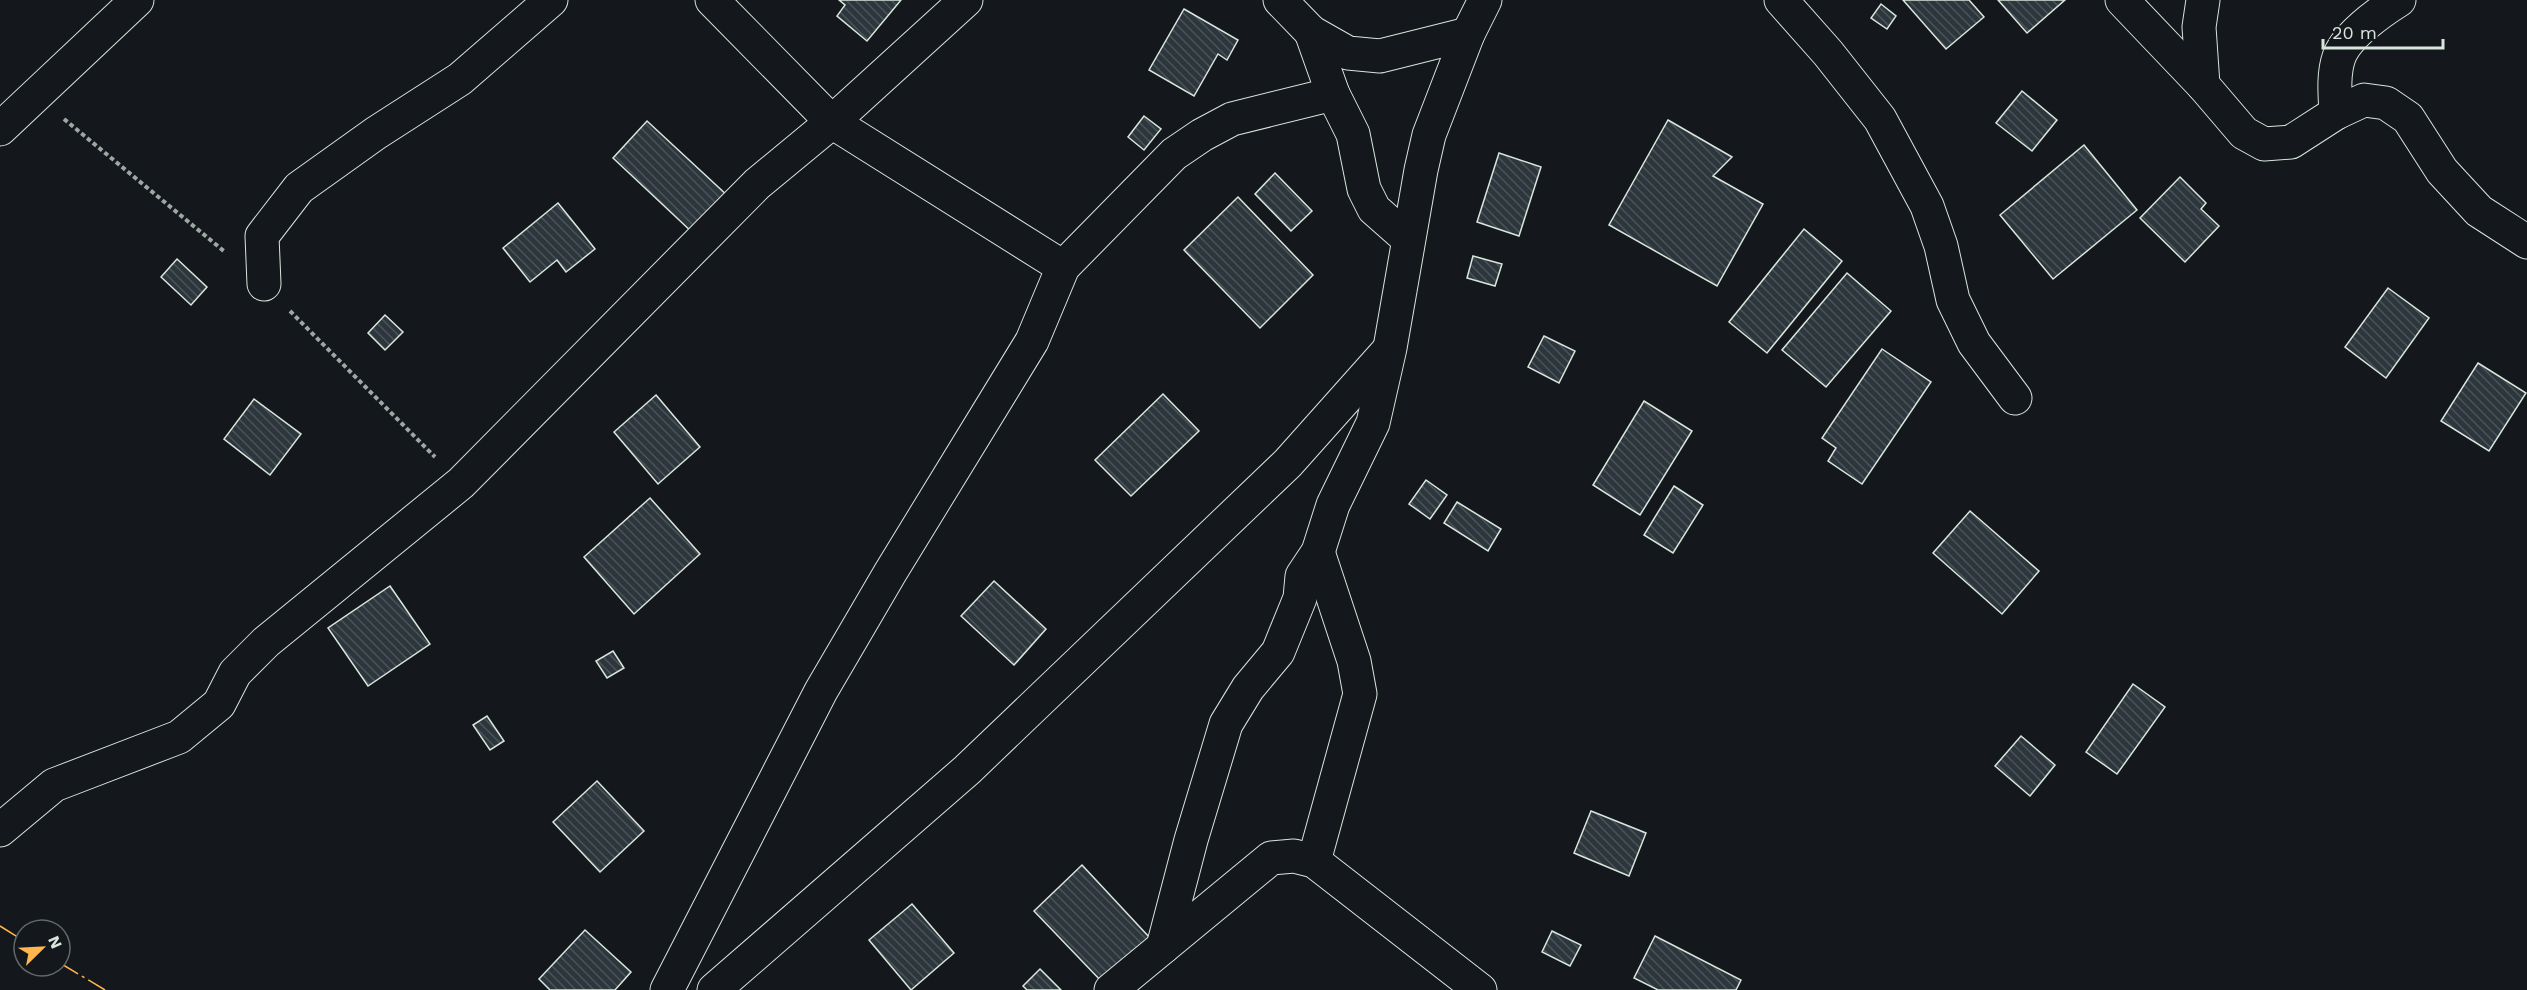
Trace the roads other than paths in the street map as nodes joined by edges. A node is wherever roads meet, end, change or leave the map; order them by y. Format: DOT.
graph roads {
  1 [pos="551,0"];
  2 [pos="712,0"];
  3 [pos="966,0"];
  4 [pos="1280,0"];
  5 [pos="1485,0"];
  6 [pos="1781,0"];
  7 [pos="2122,0"];
  8 [pos="2203,0"];
  9 [pos="2399,0"];
  10 [pos="128,3"];
  11 [pos="1311,32"];
  12 [pos="1468,34"];
  13 [pos="2203,85"];
  14 [pos="1333,94"];
  15 [pos="2336,112"];
  16 [pos="832,122"];
  17 [pos="0,129"];
  18 [pos="1408,239"];
  19 [pos="2527,242"];
  20 [pos="1063,267"];
  21 [pos="264,284"];
  22 [pos="1390,348"];
  23 [pos="2015,398"];
  24 [pos="1318,552"];
  25 [pos="0,830"];
  26 [pos="1314,861"];
  27 [pos="1163,947"];
  28 [pos="667,990"];
  29 [pos="714,990"];
  30 [pos="1111,990"];
  31 [pos="1480,990"];
  1 -- 21 [label="street"];
  2 -- 16 [label="street"];
  3 -- 16 [label="street"];
  4 -- 11 [label="street"];
  5 -- 12 [label="street"];
  6 -- 23 [label="street"];
  7 -- 13 [label="street"];
  8 -- 13 [label="street"];
  9 -- 15 [label="street"];
  10 -- 17 [label="street"];
  11 -- 12 [label="street"];
  11 -- 14 [label="street"];
  12 -- 18 [label="street"];
  13 -- 15 [label="street"];
  14 -- 18 [label="street"];
  14 -- 20 [label="street"];
  15 -- 19 [label="street"];
  16 -- 20 [label="street"];
  16 -- 25 [label="street"];
  18 -- 22 [label="street"];
  20 -- 28 [label="street"];
  22 -- 24 [label="street"];
  22 -- 29 [label="street"];
  24 -- 26 [label="street"];
  24 -- 27 [label="street"];
  26 -- 27 [label="street"];
  26 -- 31 [label="street"];
  27 -- 30 [label="street"];
}
